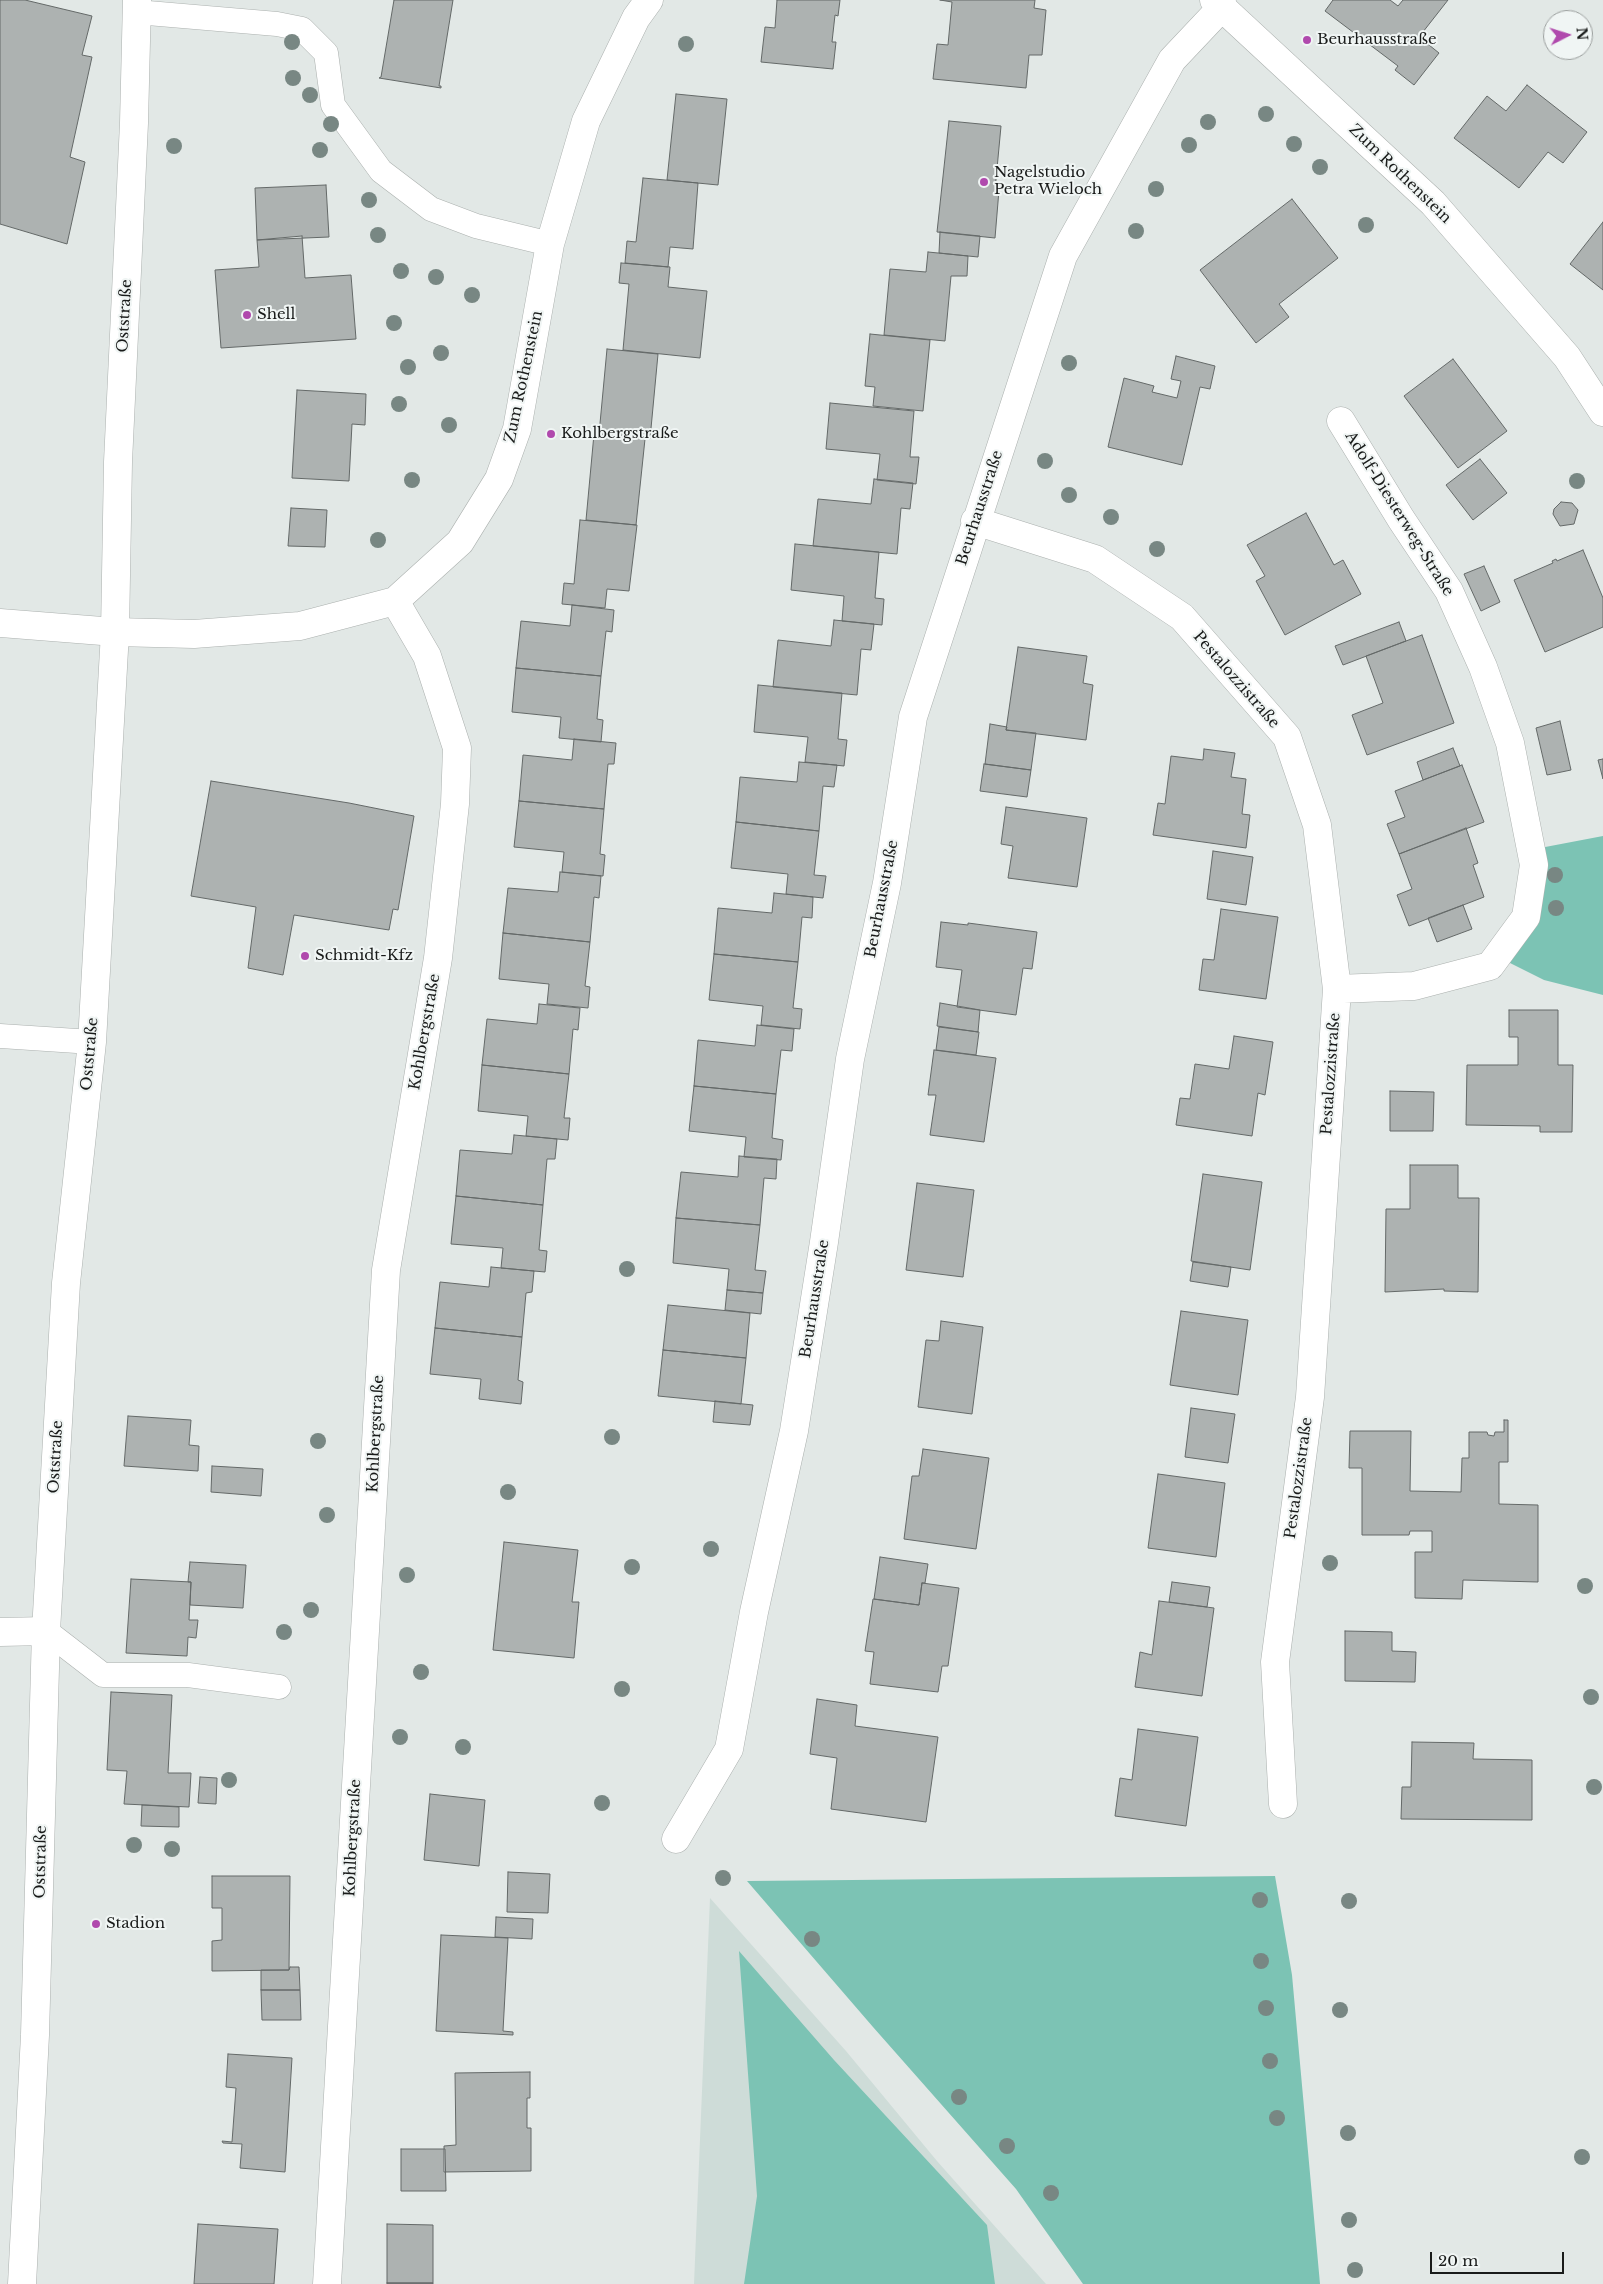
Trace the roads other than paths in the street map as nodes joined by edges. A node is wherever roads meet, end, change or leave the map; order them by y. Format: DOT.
graph roads {
  1 [pos="649,0"];
  2 [pos="1219,3"];
  3 [pos="137,6"];
  4 [pos="550,244"];
  5 [pos="1603,412"];
  6 [pos="1342,421"];
  7 [pos="975,521"];
  8 [pos="395,601"];
  9 [pos="0,623"];
  10 [pos="115,632"];
  11 [pos="1337,989"];
  12 [pos="0,1036"];
  13 [pos="92,1042"];
  14 [pos="46,1631"];
  15 [pos="0,1632"];
  16 [pos="279,1686"];
  17 [pos="1283,1804"];
  18 [pos="676,1839"];
  19 [pos="22,2284"];
  20 [pos="327,2284"];
  1 -- 4 [label="street, Zum Rothenstein"];
  2 -- 5 [label="street, Zum Rothenstein"];
  2 -- 7 [label="street, Beurhausstraße"];
  3 -- 4 [label="lane"];
  3 -- 10 [label="street, Oststraße"];
  4 -- 8 [label="street, Zum Rothenstein"];
  6 -- 11 [label="street, Adolf-Diesterweg-Straße"];
  7 -- 11 [label="street, Pestalozzistraße"];
  7 -- 18 [label="street, Beurhausstraße"];
  8 -- 10 [label="street, Zum Rothenstein"];
  8 -- 20 [label="street, Kohlbergstraße"];
  9 -- 10 [label="street"];
  10 -- 13 [label="street, Oststraße"];
  11 -- 17 [label="street, Pestalozzistraße"];
  12 -- 13 [label="lane"];
  13 -- 14 [label="street, Oststraße"];
  14 -- 15 [label="street"];
  14 -- 16 [label="lane"];
  14 -- 19 [label="street, Oststraße"];
}
